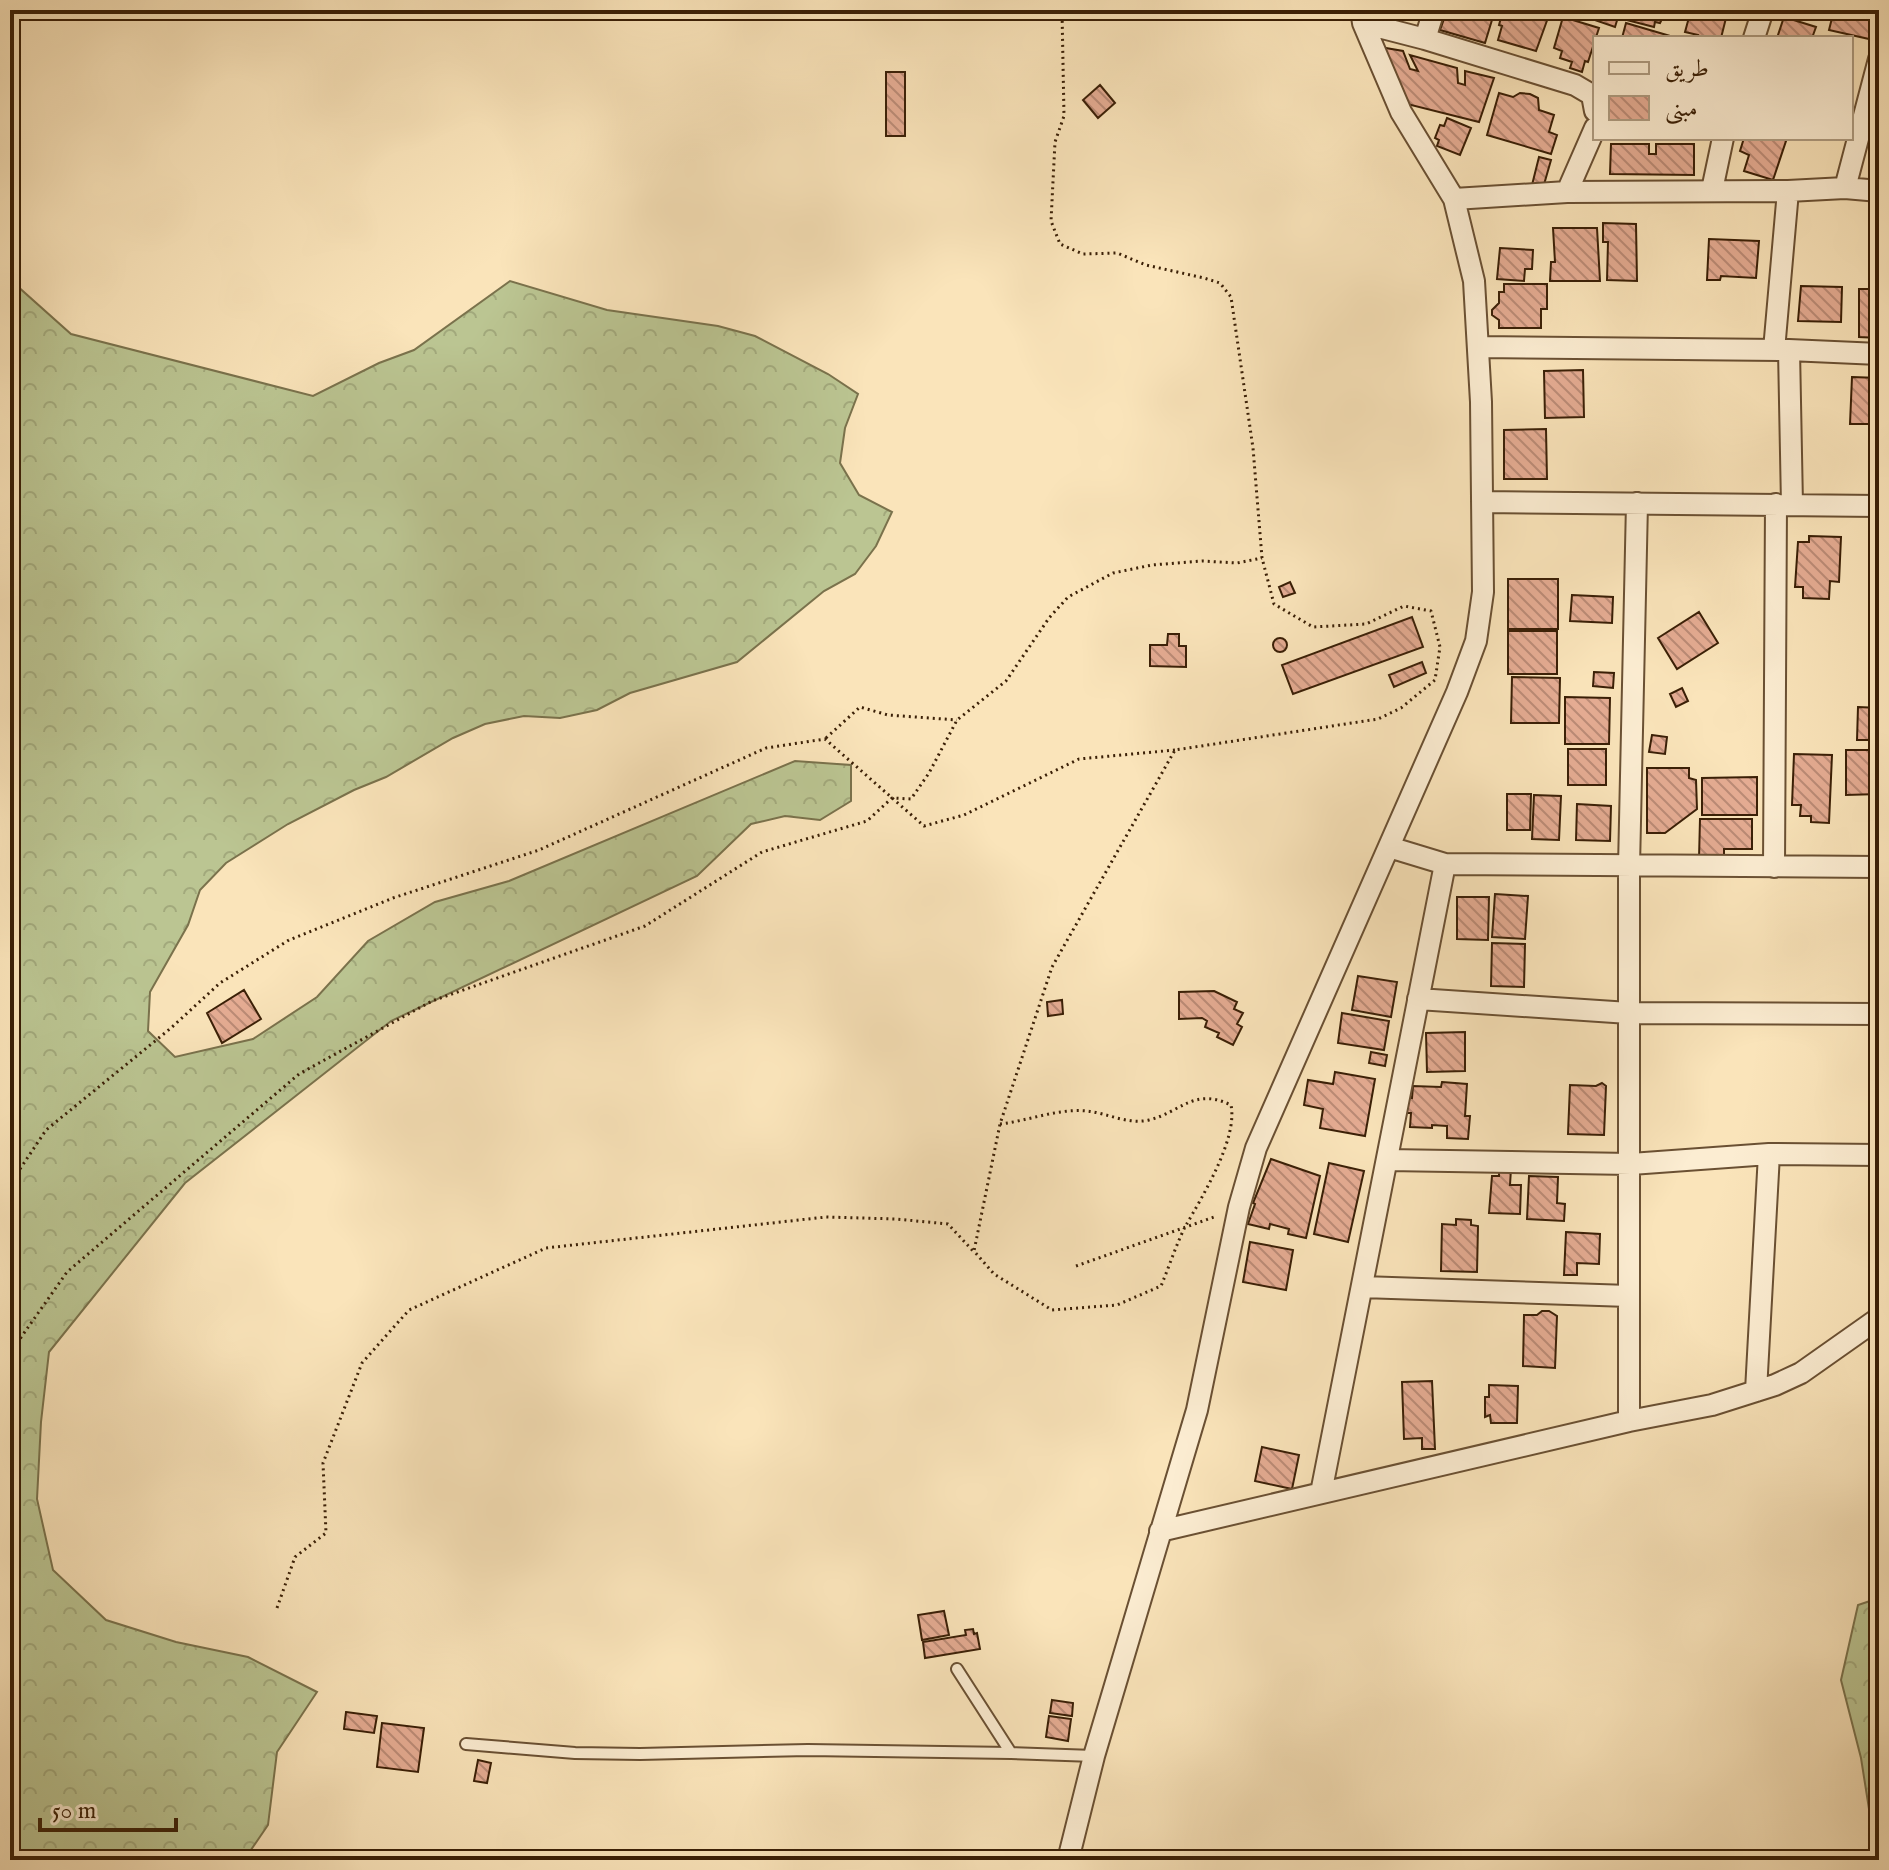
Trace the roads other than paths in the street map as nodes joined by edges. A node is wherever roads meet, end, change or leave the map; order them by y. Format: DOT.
graph roads {
  1 [pos="1434,10"];
  2 [pos="1757,12"];
  3 [pos="1362,16"];
  4 [pos="1754,36"];
  5 [pos="1425,39"];
  6 [pos="1879,59"];
  7 [pos="1593,101"];
  8 [pos="1593,120"];
  9 [pos="1723,140"];
  10 [pos="1845,188"];
  11 [pos="1712,190"];
  12 [pos="1788,191"];
  13 [pos="1879,191"];
  14 [pos="1567,192"];
  15 [pos="1454,199"];
  16 [pos="1479,347"];
  17 [pos="1782,350"];
  18 [pos="1879,354"];
  19 [pos="1482,502"];
  20 [pos="1637,503"];
  21 [pos="1784,504"];
  22 [pos="1879,506"];
  23 [pos="1389,847"];
  24 [pos="1445,864"];
  25 [pos="1629,867"];
  26 [pos="1774,867"];
  27 [pos="1879,867"];
  28 [pos="1418,999"];
  29 [pos="1629,1013"];
  30 [pos="1879,1014"];
  31 [pos="1769,1154"];
  32 [pos="1879,1155"];
  33 [pos="1388,1160"];
  34 [pos="1631,1164"];
  35 [pos="1362,1287"];
  36 [pos="1629,1296"];
  37 [pos="1879,1318"];
  38 [pos="1756,1391"];
  39 [pos="1629,1421"];
  40 [pos="1321,1493"];
  41 [pos="1160,1531"];
  42 [pos="957,1669"];
  43 [pos="466,1744"];
  44 [pos="1011,1753"];
  45 [pos="1094,1756"];
  46 [pos="1068,1860"];
  1 -- 5 [label="street"];
  2 -- 4 [label="street"];
  3 -- 5 [label="street"];
  3 -- 15 [label="street"];
  5 -- 7 [label="street"];
  6 -- 10 [label="street"];
  8 -- 14 [label="street"];
  9 -- 11 [label="street"];
  10 -- 12 [label="street"];
  10 -- 13 [label="street"];
  11 -- 12 [label="street"];
  11 -- 14 [label="street"];
  12 -- 17 [label="street"];
  14 -- 15 [label="street"];
  15 -- 16 [label="street"];
  16 -- 17 [label="street"];
  16 -- 19 [label="street"];
  17 -- 18 [label="street"];
  17 -- 21 [label="street"];
  19 -- 20 [label="street"];
  19 -- 23 [label="street"];
  20 -- 21 [label="street"];
  20 -- 25 [label="street"];
  21 -- 22 [label="street"];
  21 -- 26 [label="street"];
  23 -- 24 [label="street"];
  23 -- 41 [label="street"];
  24 -- 25 [label="street"];
  24 -- 28 [label="street"];
  25 -- 26 [label="street"];
  25 -- 29 [label="street"];
  26 -- 27 [label="street"];
  28 -- 29 [label="street"];
  28 -- 33 [label="street"];
  29 -- 30 [label="street"];
  29 -- 34 [label="street"];
  31 -- 32 [label="street"];
  31 -- 34 [label="street"];
  31 -- 38 [label="street"];
  33 -- 34 [label="street"];
  33 -- 35 [label="street"];
  34 -- 36 [label="street"];
  35 -- 36 [label="street"];
  35 -- 40 [label="street"];
  36 -- 39 [label="street"];
  37 -- 38 [label="street"];
  38 -- 39 [label="street"];
  39 -- 40 [label="street"];
  40 -- 41 [label="street"];
  41 -- 45 [label="street"];
  42 -- 44 [label="lane"];
  43 -- 44 [label="lane"];
  44 -- 45 [label="lane"];
  45 -- 46 [label="street"];
}
